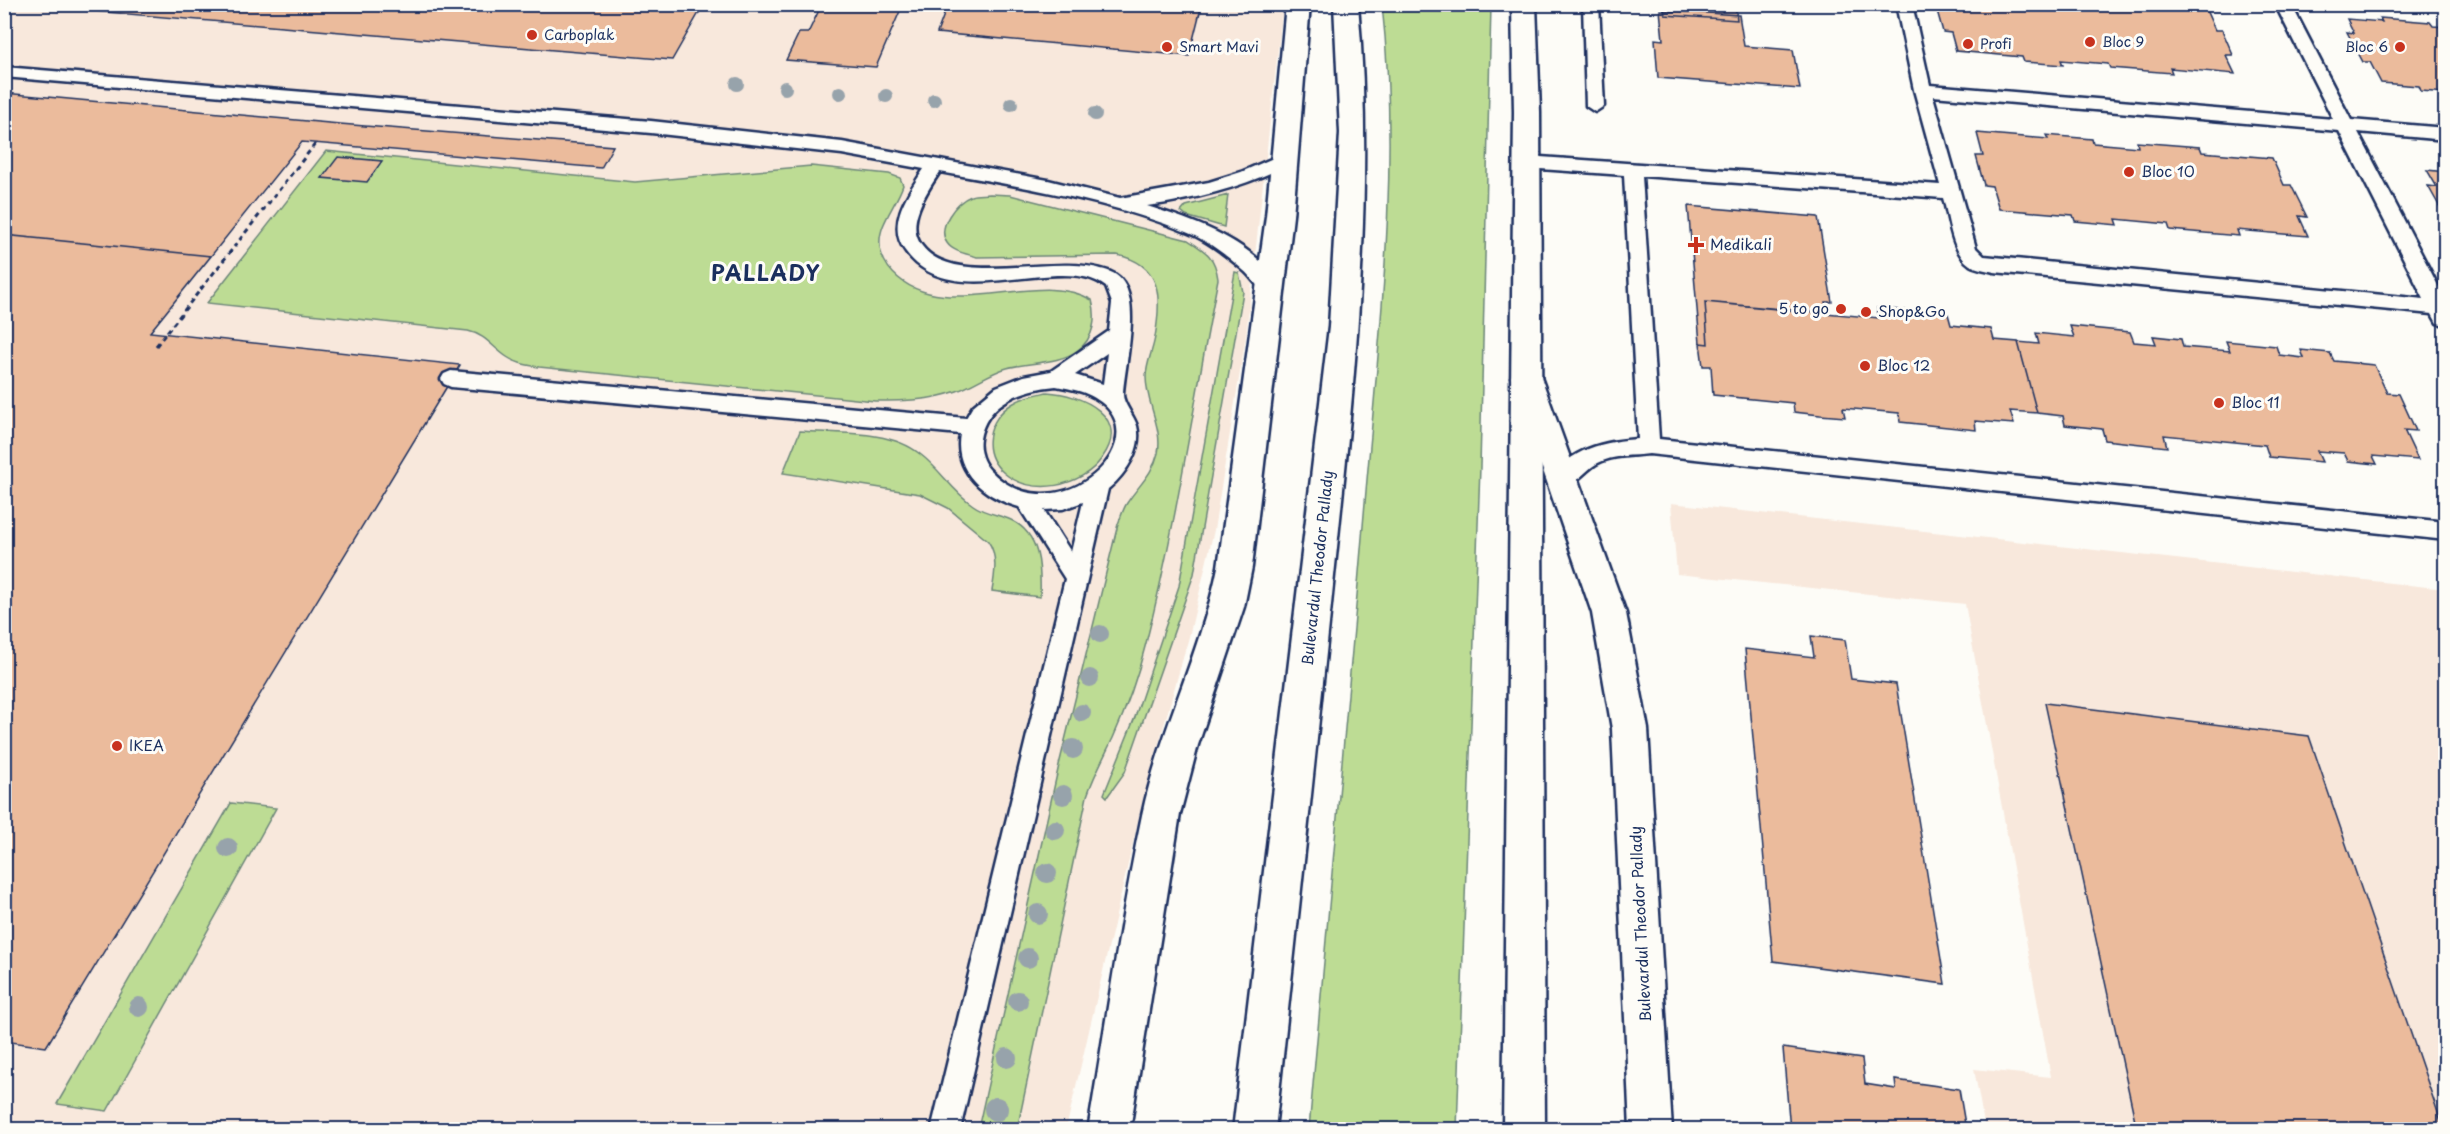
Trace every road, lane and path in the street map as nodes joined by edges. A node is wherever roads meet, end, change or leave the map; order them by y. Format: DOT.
graph roads {
  1 [pos="1298,4"];
  2 [pos="1346,4"];
  3 [pos="1524,4"];
  4 [pos="1591,4"];
  5 [pos="1904,4"];
  6 [pos="2283,4"];
  7 [pos="4,72"];
  8 [pos="1923,90"];
  9 [pos="1595,106"];
  10 [pos="2345,125"];
  11 [pos="2445,134"];
  12 [pos="316,144"];
  13 [pos="1286,159"];
  14 [pos="1526,162"];
  15 [pos="934,167"];
  16 [pos="1633,170"];
  17 [pos="1949,192"];
  18 [pos="1117,203"];
  19 [pos="1272,288"];
  20 [pos="2443,312"];
  21 [pos="1118,335"];
  22 [pos="156,346"];
  23 [pos="1526,375"];
  24 [pos="1056,378"];
  25 [pos="451,379"];
  26 [pos="1112,398"];
  27 [pos="972,427"];
  28 [pos="1649,446"];
  29 [pos="1562,480"];
  30 [pos="1098,486"];
  31 [pos="1027,501"];
  32 [pos="2445,531"];
  33 [pos="1076,578"];
  34 [pos="945,1130"];
  35 [pos="1109,1130"];
  36 [pos="1254,1130"];
  37 [pos="1524,1130"];
  38 [pos="1651,1130"];
  1 -- 13 [label="main road"];
  2 -- 36 [label="main road, Bulevardul Theodor Pallady"];
  3 -- 14 [label="main road, Bulevardul Theodor Pallady"];
  4 -- 9 [label="lane"];
  5 -- 8 [label="lane"];
  6 -- 10 [label="lane"];
  7 -- 15 [label="lane"];
  8 -- 10 [label="lane"];
  8 -- 17 [label="lane"];
  10 -- 11 [label="lane"];
  10 -- 20 [label="lane"];
  12 -- 22 [label="path"];
  13 -- 18 [label="lane"];
  13 -- 19 [label="main road"];
  14 -- 16 [label="lane"];
  14 -- 23 [label="main road, Bulevardul Theodor Pallady"];
  15 -- 18 [label="lane"];
  15 -- 21 [label="lane"];
  16 -- 17 [label="lane"];
  16 -- 28 [label="lane"];
  17 -- 20 [label="lane"];
  18 -- 19 [label="lane"];
  19 -- 35 [label="main road"];
  21 -- 24 [label="lane"];
  21 -- 26 [label="lane"];
  23 -- 29 [label="main road, Bulevardul Theodor Pallady"];
  23 -- 37 [label="main road, Bulevardul Theodor Pallady"];
  24 -- 26 [label="lane"];
  24 -- 27 [label="lane"];
  25 -- 27 [label="lane"];
  26 -- 30 [label="lane"];
  27 -- 31 [label="lane"];
  28 -- 29 [label="lane"];
  28 -- 32 [label="lane"];
  29 -- 38 [label="main road, Bulevardul Theodor Pallady"];
  30 -- 31 [label="lane"];
  30 -- 33 [label="lane"];
  31 -- 33 [label="lane"];
  33 -- 34 [label="lane"];
}
